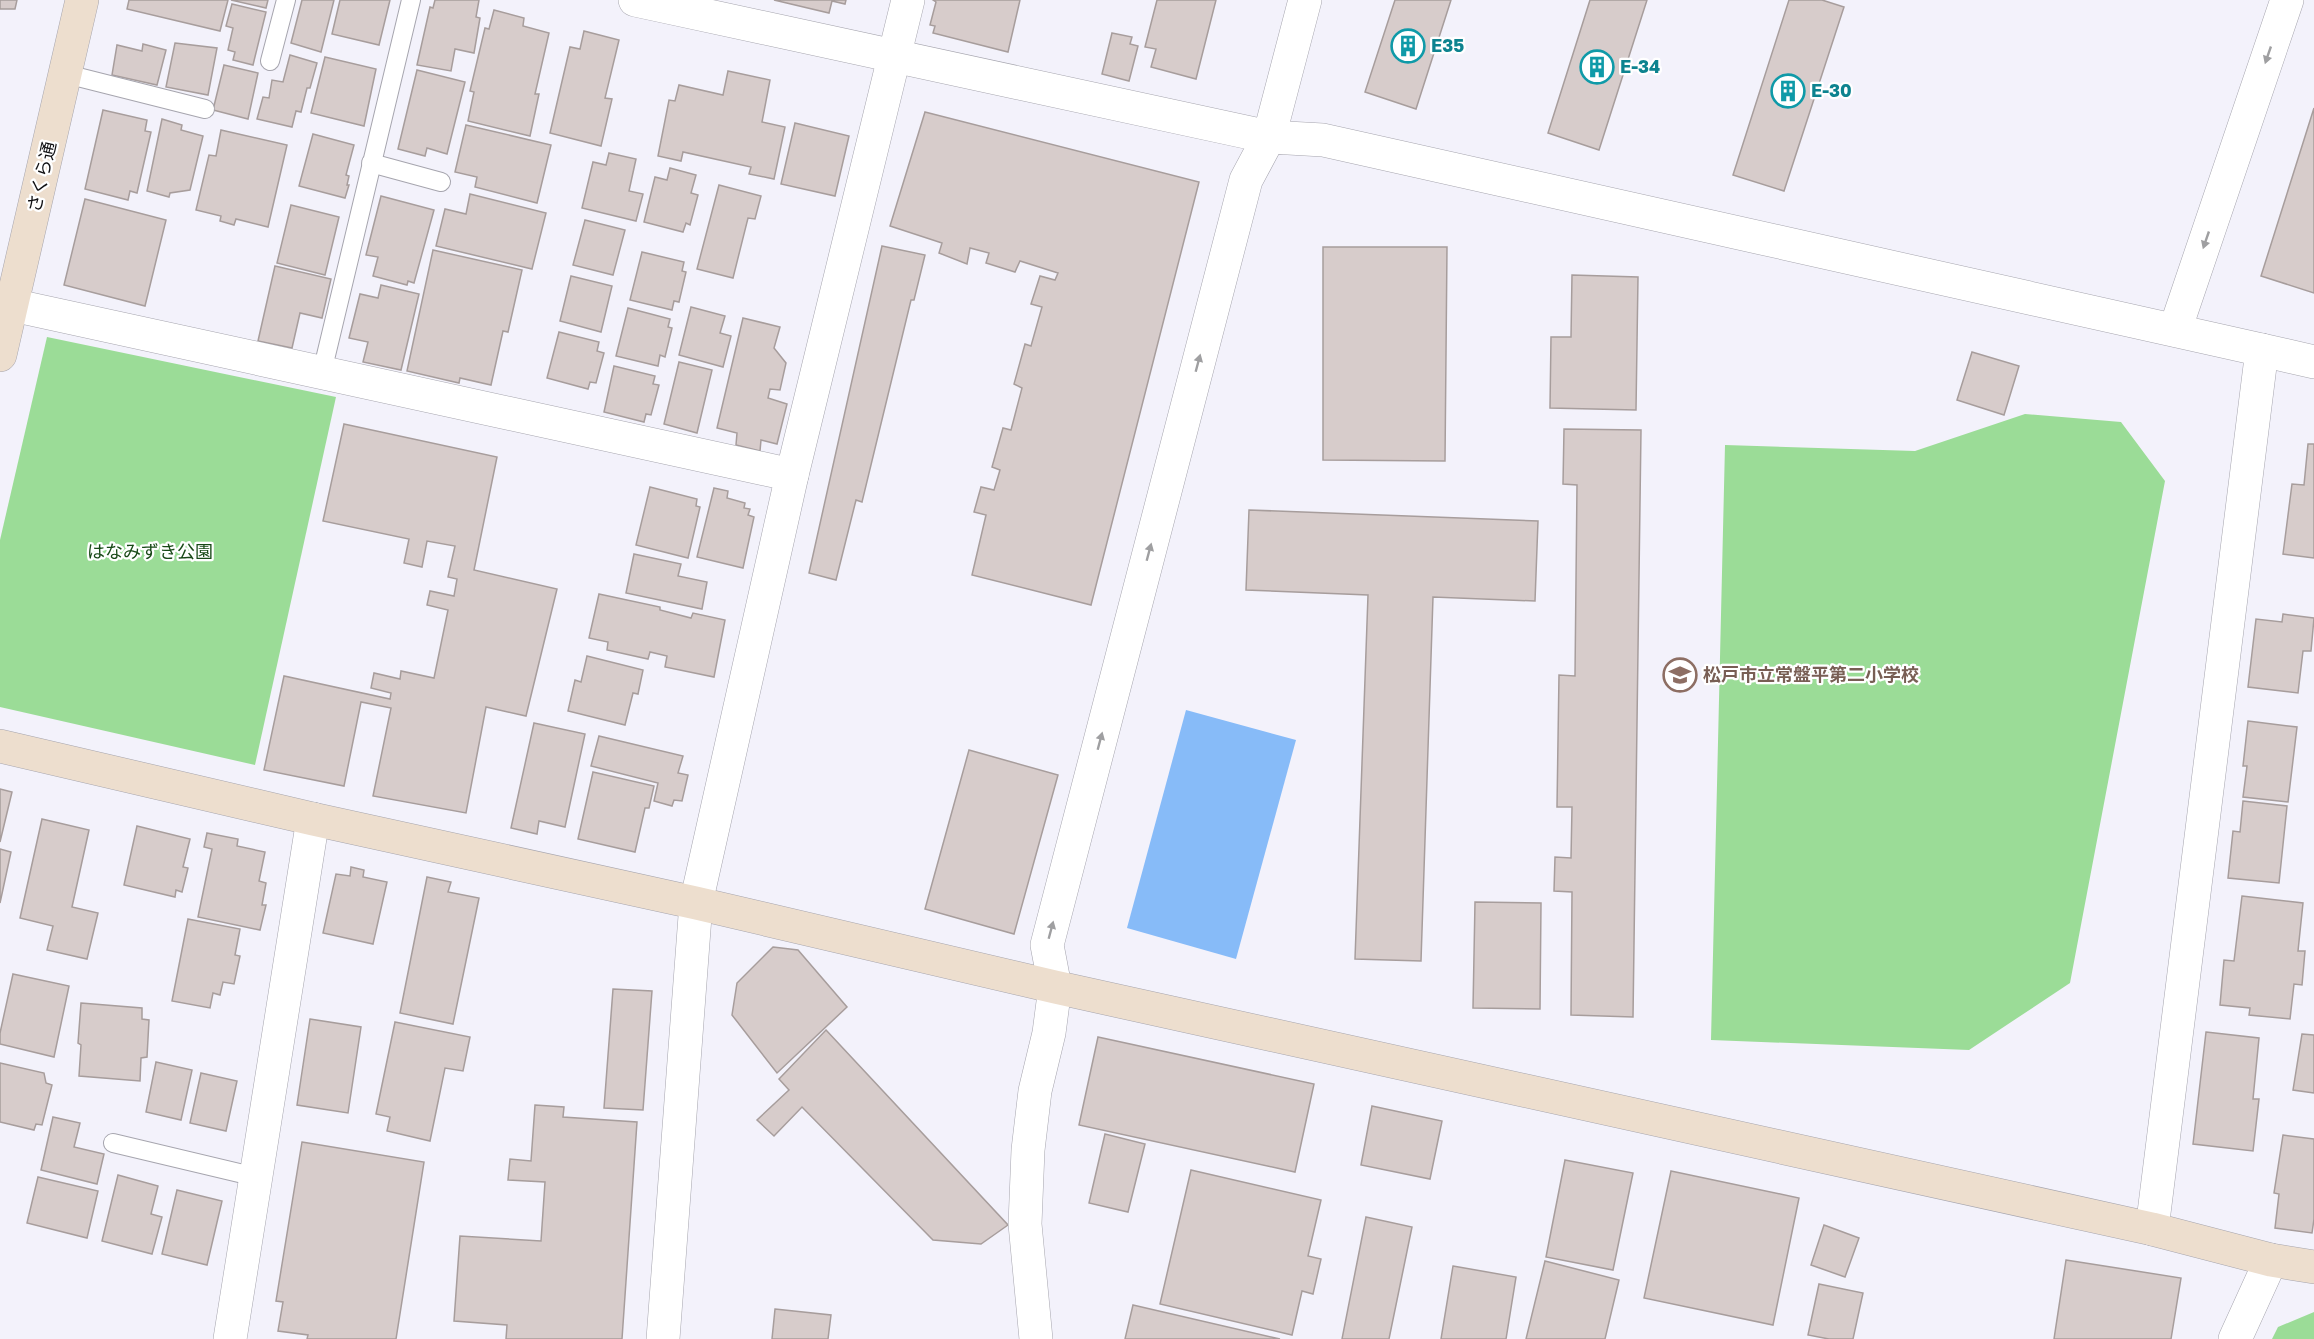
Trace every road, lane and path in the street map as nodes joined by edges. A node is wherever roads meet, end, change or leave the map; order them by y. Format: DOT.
graph roads {
  1 [pos="82,0"];
  2 [pos="286,0"];
  3 [pos="411,0"];
  4 [pos="635,0"];
  5 [pos="908,0"];
  6 [pos="1305,0"];
  7 [pos="2287,0"];
  8 [pos="894,57"];
  9 [pos="270,61"];
  10 [pos="66,74"];
  11 [pos="205,109"];
  12 [pos="1269,137"];
  13 [pos="371,163"];
  14 [pos="441,182"];
  15 [pos="12,305"];
  16 [pos="2175,330"];
  17 [pos="2262,350"];
  18 [pos="0,355"];
  19 [pos="2314,362"];
  20 [pos="322,372"];
  21 [pos="792,475"];
  22 [pos="0,746"];
  23 [pos="313,819"];
  24 [pos="696,903"];
  25 [pos="1056,987"];
  26 [pos="113,1143"];
  27 [pos="256,1177"];
  28 [pos="2152,1229"];
  29 [pos="2271,1260"];
  30 [pos="2314,1267"];
  31 [pos="230,1339"];
  32 [pos="663,1339"];
  33 [pos="1036,1339"];
  34 [pos="2235,1339"];
  1 -- 10 [label="street, さくら通"];
  2 -- 9 [label="lane"];
  3 -- 13 [label="lane"];
  4 -- 8 [label="street"];
  5 -- 8 [label="street"];
  6 -- 12 [label="street"];
  7 -- 16 [label="street, one-way"];
  8 -- 12 [label="street"];
  8 -- 21 [label="street"];
  10 -- 11 [label="lane"];
  10 -- 15 [label="street, さくら通"];
  12 -- 16 [label="street"];
  25 -- 12 [label="street, one-way"];
  13 -- 14 [label="lane"];
  13 -- 20 [label="lane"];
  15 -- 18 [label="street, さくら通"];
  15 -- 20 [label="street"];
  16 -- 17 [label="street"];
  17 -- 19 [label="street"];
  17 -- 28 [label="street"];
  20 -- 21 [label="street"];
  21 -- 24 [label="street"];
  22 -- 23 [label="street"];
  23 -- 24 [label="street"];
  23 -- 27 [label="street"];
  24 -- 25 [label="street"];
  24 -- 32 [label="street"];
  25 -- 28 [label="street"];
  25 -- 33 [label="street"];
  26 -- 27 [label="lane"];
  27 -- 31 [label="street"];
  28 -- 29 [label="street"];
  29 -- 30 [label="street"];
  29 -- 34 [label="street"];
}
